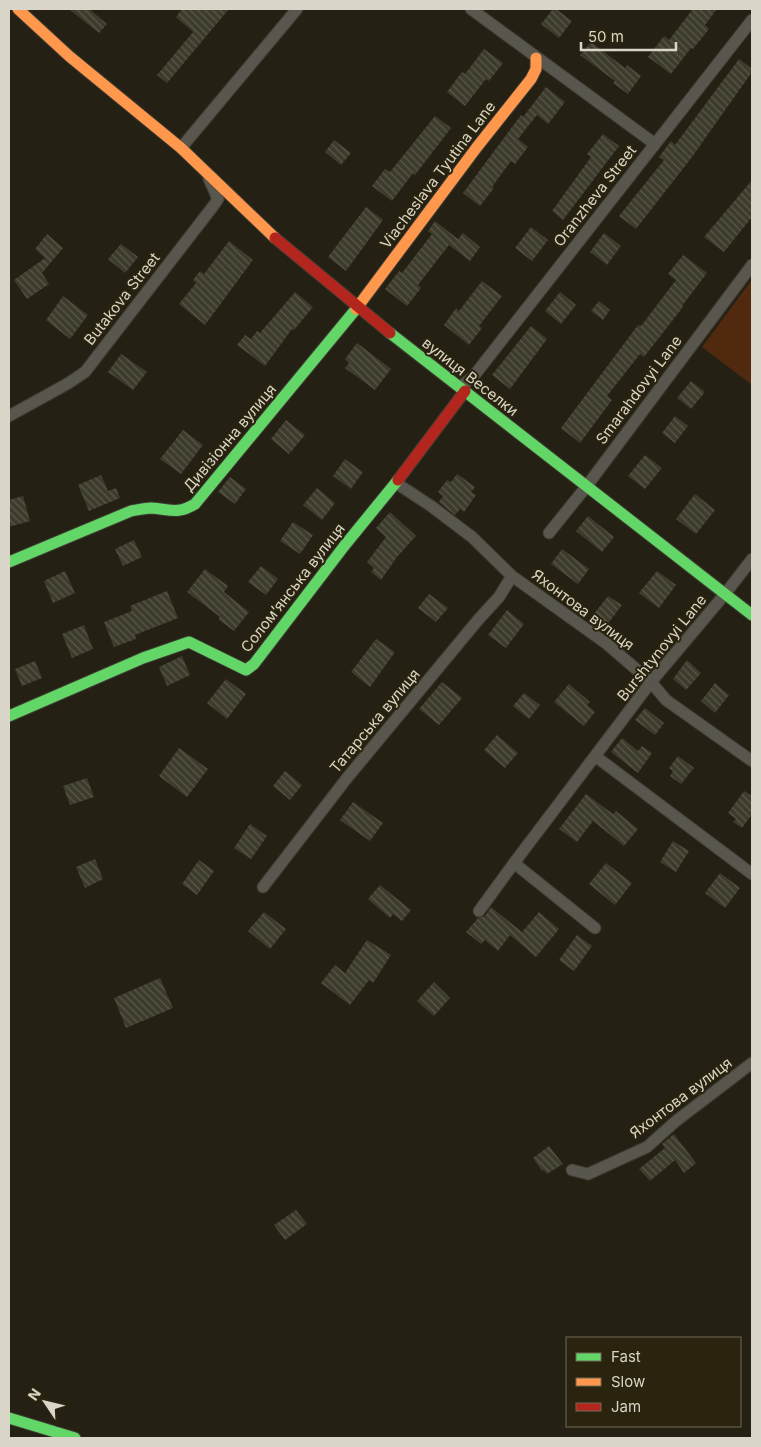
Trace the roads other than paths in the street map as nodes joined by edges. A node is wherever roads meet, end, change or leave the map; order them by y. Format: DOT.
graph roads {
  1 [pos="18,9"];
  2 [pos="297,9"];
  3 [pos="471,9"];
  4 [pos="752,20"];
  5 [pos="536,58"];
  6 [pos="654,144"];
  7 [pos="182,148"];
  8 [pos="205,171"];
  9 [pos="752,265"];
  10 [pos="357,308"];
  11 [pos="462,389"];
  12 [pos="9,416"];
  13 [pos="396,484"];
  14 [pos="586,487"];
  15 [pos="549,533"];
  16 [pos="752,559"];
  17 [pos="9,562"];
  18 [pos="512,576"];
  19 [pos="725,594"];
  20 [pos="752,615"];
  21 [pos="651,682"];
  22 [pos="9,716"];
  23 [pos="595,756"];
  24 [pos="752,762"];
  25 [pos="514,863"];
  26 [pos="752,874"];
  27 [pos="263,887"];
  28 [pos="479,911"];
  29 [pos="595,928"];
  30 [pos="752,1064"];
  31 [pos="572,1170"];
  32 [pos="9,1418"];
  33 [pos="75,1438"];
  1 -- 7 [label="street, вулиця Веселки"];
  2 -- 7 [label="street"];
  3 -- 5 [label="street"];
  4 -- 6 [label="street, Oranzheva Street"];
  5 -- 6 [label="street"];
  5 -- 10 [label="street, Viacheslava Tyutina Lane"];
  6 -- 11 [label="street, Oranzheva Street"];
  7 -- 8 [label="street, вулиця Веселки"];
  8 -- 10 [label="street, вулиця Веселки"];
  8 -- 12 [label="street, Butakova Street"];
  9 -- 14 [label="street, Smarahdovyi Lane"];
  10 -- 11 [label="street, вулиця Веселки"];
  10 -- 17 [label="street, Дивізіонна вулиця"];
  11 -- 13 [label="street, Соломʼянська вулиця"];
  11 -- 14 [label="street, вулиця Веселки"];
  13 -- 18 [label="street, Яхонтова вулиця"];
  13 -- 22 [label="street, Соломʼянська вулиця"];
  14 -- 15 [label="street, Smarahdovyi Lane"];
  14 -- 19 [label="street, вулиця Веселки"];
  16 -- 19 [label="street, Burshtynovyi Lane"];
  18 -- 21 [label="street, Яхонтова вулиця"];
  18 -- 27 [label="street, Татарська вулиця"];
  19 -- 20 [label="street, вулиця Веселки"];
  19 -- 21 [label="street, Burshtynovyi Lane"];
  21 -- 23 [label="street, Burshtynovyi Lane"];
  21 -- 24 [label="street, Яхонтова вулиця"];
  23 -- 25 [label="street, Burshtynovyi Lane"];
  23 -- 26 [label="street"];
  25 -- 28 [label="street, Burshtynovyi Lane"];
  25 -- 29 [label="street"];
  30 -- 31 [label="street, Яхонтова вулиця"];
  32 -- 33 [label="street"];
}
